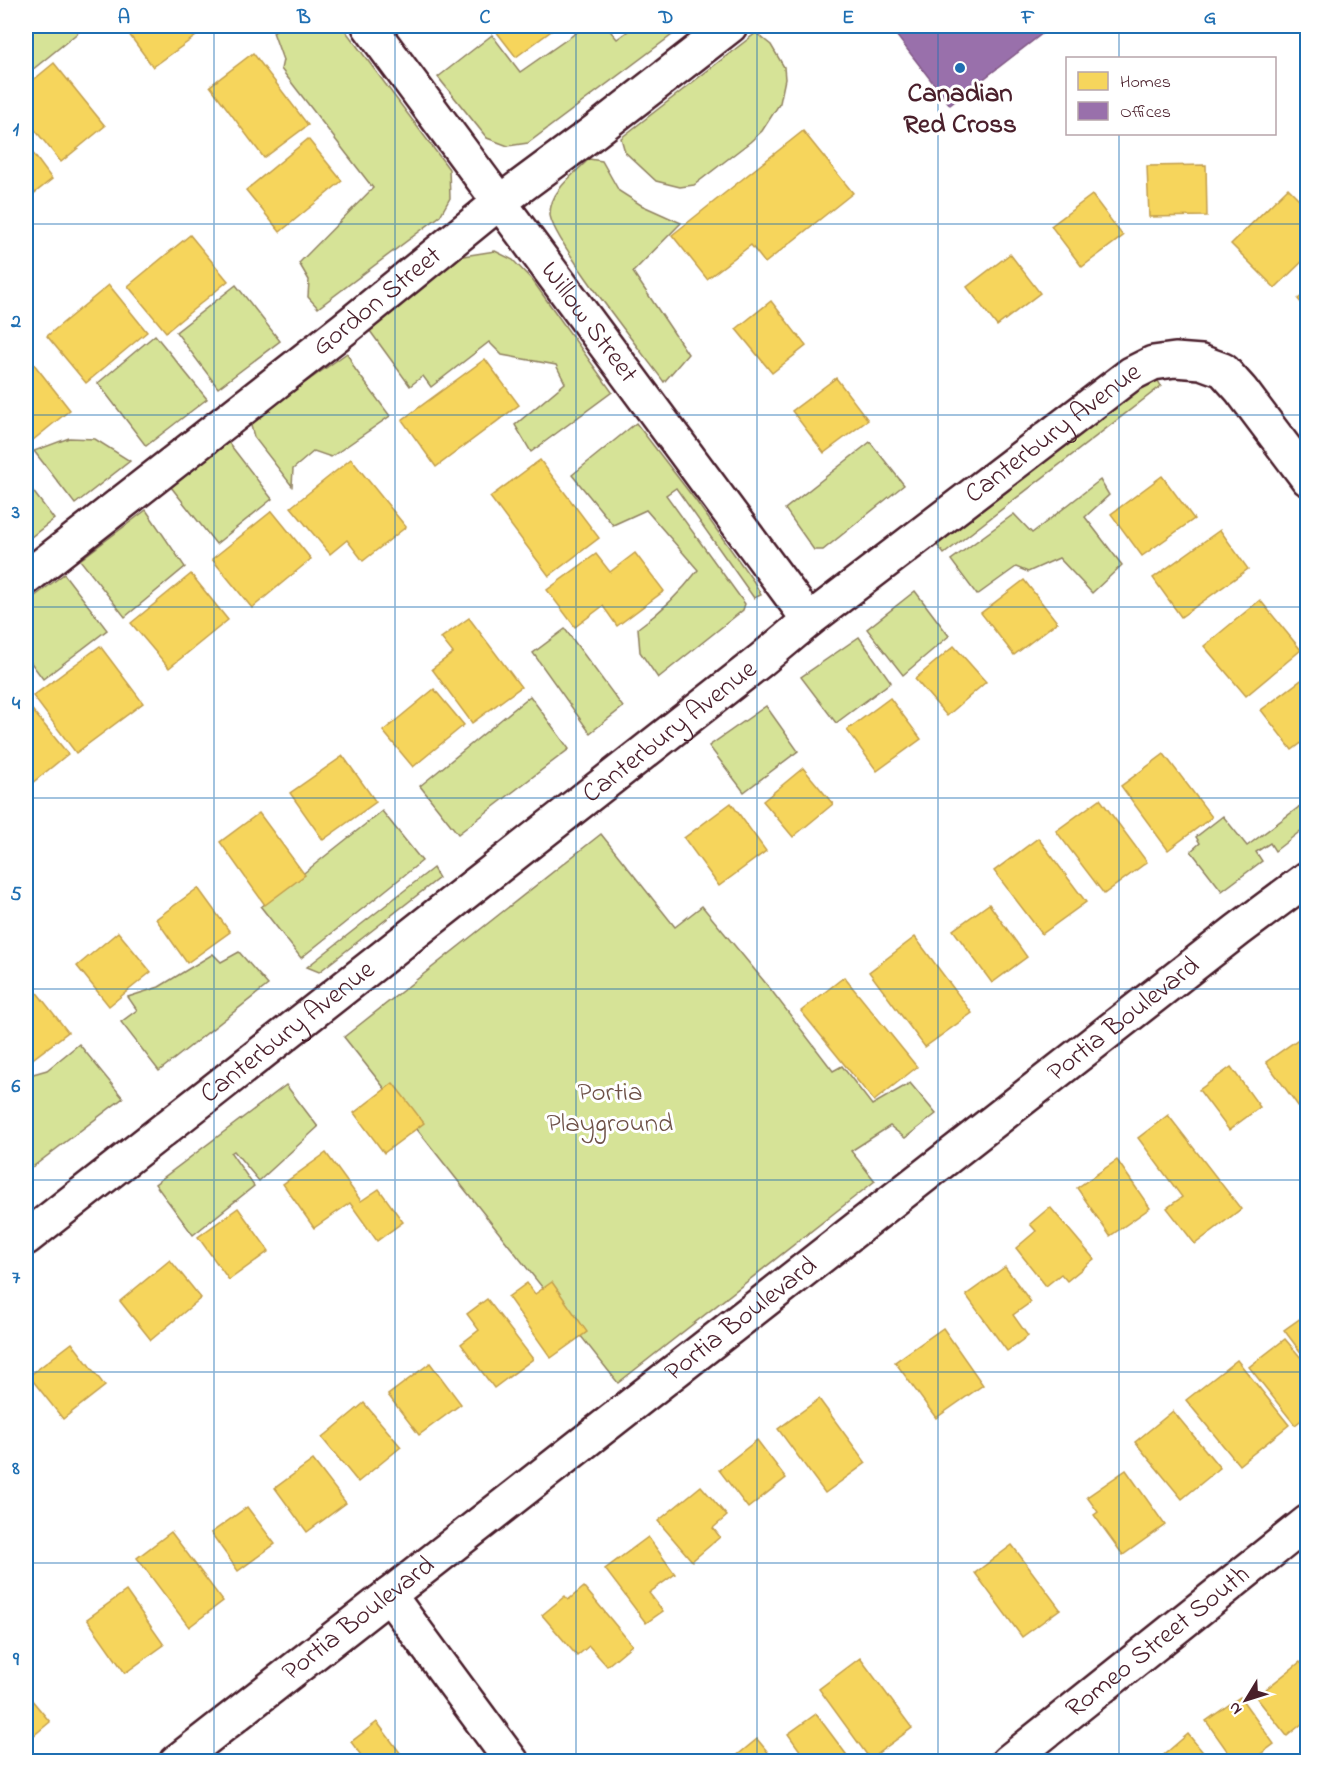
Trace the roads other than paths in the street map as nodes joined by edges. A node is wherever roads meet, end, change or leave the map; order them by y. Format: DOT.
graph roads {
  1 [pos="369,26"];
  2 [pos="730,26"];
  3 [pos="501,201"];
  4 [pos="1308,479"];
  5 [pos="26,579"];
  6 [pos="809,620"];
  7 [pos="1308,878"];
  8 [pos="26,1238"];
  9 [pos="1308,1522"];
  10 [pos="389,1595"];
  11 [pos="176,1761"];
  12 [pos="512,1761"];
  13 [pos="1008,1761"];
  1 -- 3 [label="street, Willow Street"];
  2 -- 3 [label="street, Gordon Street"];
  3 -- 5 [label="street, Gordon Street"];
  3 -- 6 [label="street, Willow Street"];
  4 -- 6 [label="street, Canterbury Avenue"];
  6 -- 8 [label="street, Canterbury Avenue"];
  7 -- 10 [label="street, Portia Boulevard"];
  9 -- 13 [label="street, Romeo Street South"];
  10 -- 11 [label="street, Portia Boulevard"];
  10 -- 12 [label="street"];
}
